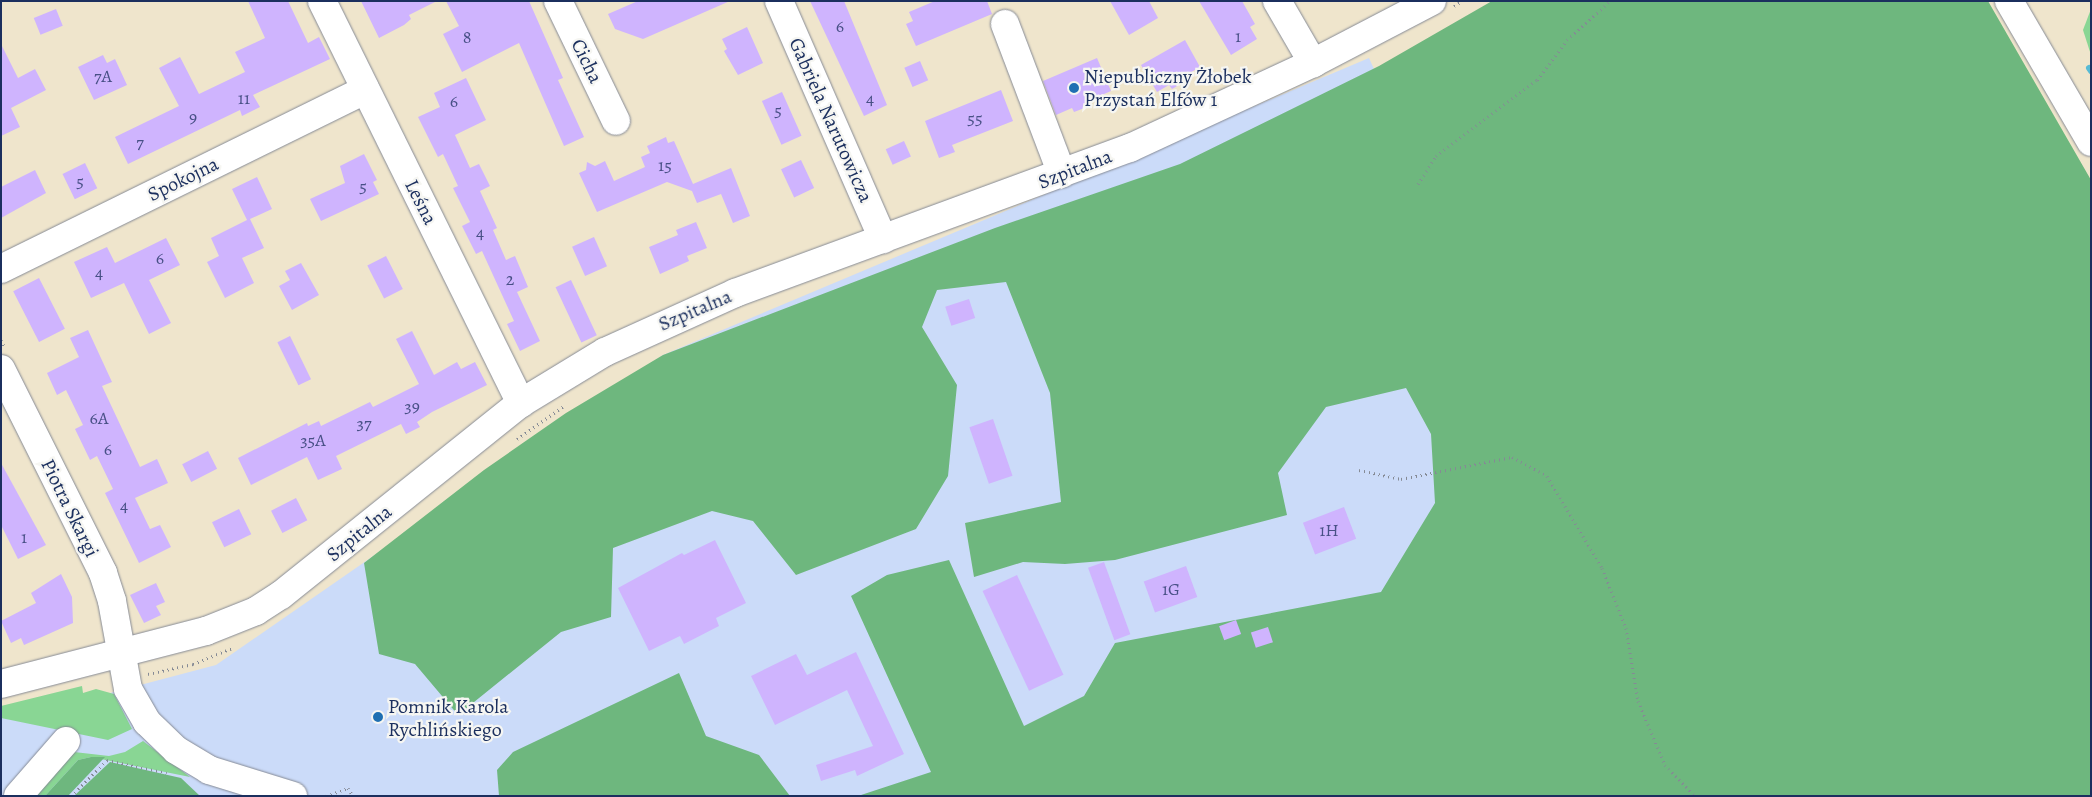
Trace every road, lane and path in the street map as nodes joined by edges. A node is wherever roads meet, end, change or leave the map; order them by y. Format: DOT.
graph roads {
  1 [pos="322,1"];
  2 [pos="558,1"];
  3 [pos="778,1"];
  4 [pos="1277,1"];
  5 [pos="1432,1"];
  6 [pos="1610,1"];
  7 [pos="2009,1"];
  8 [pos="1005,24"];
  9 [pos="1313,63"];
  10 [pos="365,90"];
  11 [pos="616,121"];
  12 [pos="2091,142"];
  13 [pos="1062,174"];
  14 [pos="1418,184"];
  15 [pos="883,238"];
  16 [pos="1,269"];
  17 [pos="1,369"];
  18 [pos="567,402"];
  19 [pos="521,404"];
  20 [pos="514,441"];
  21 [pos="1359,470"];
  22 [pos="237,644"];
  23 [pos="123,666"];
  24 [pos="1,684"];
  25 [pos="66,741"];
  26 [pos="172,774"];
  27 [pos="18,796"];
  28 [pos="71,796"];
  29 [pos="293,796"];
  30 [pos="326,796"];
  31 [pos="353,796"];
  32 [pos="1695,796"];
  1 -- 10 [label="street, Leśna"];
  2 -- 11 [label="street, Cicha"];
  3 -- 15 [label="street, Gabriela Narutowicza"];
  4 -- 9 [label="street"];
  5 -- 9 [label="street, Szpitalna"];
  6 -- 14 [label="path"];
  7 -- 12 [label="street"];
  8 -- 13 [label="street"];
  9 -- 13 [label="street, Szpitalna"];
  10 -- 16 [label="street, Spokojna"];
  10 -- 19 [label="street, Leśna"];
  13 -- 15 [label="street, Szpitalna"];
  15 -- 19 [label="street, Szpitalna"];
  17 -- 23 [label="street, Piotra Skargi"];
  18 -- 20 [label="path"];
  19 -- 23 [label="street, Szpitalna"];
  21 -- 32 [label="path"];
  22 -- 23 [label="path"];
  23 -- 24 [label="street, Szpitalna"];
  23 -- 29 [label="street, Piotra Skargi"];
  25 -- 27 [label="street"];
  26 -- 28 [label="path"];
  30 -- 31 [label="path"];
}
